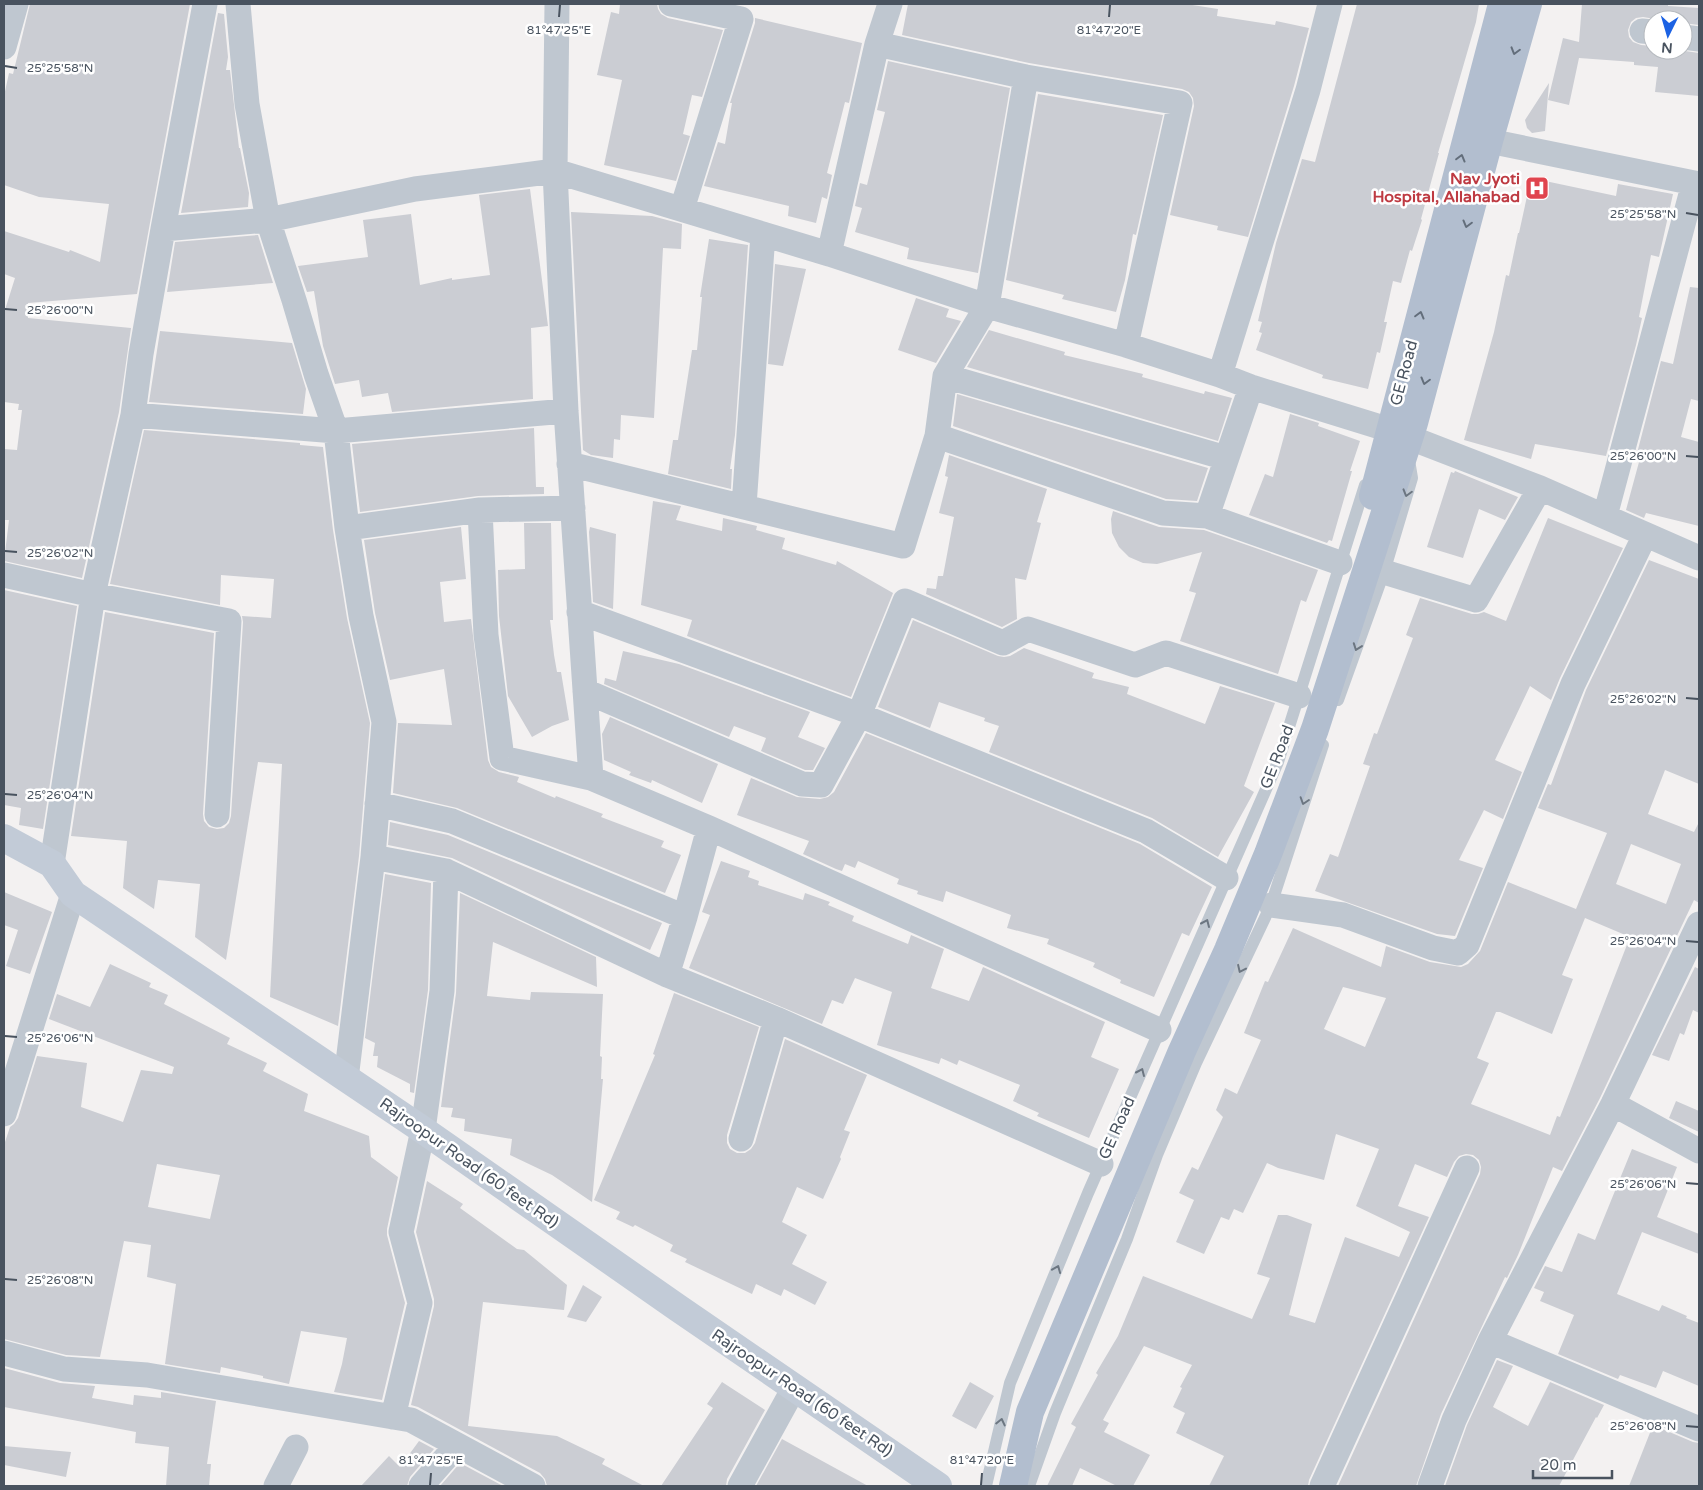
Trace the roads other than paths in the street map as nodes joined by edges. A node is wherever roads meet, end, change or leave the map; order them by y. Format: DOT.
graph roads {
  1 [pos="16,4"];
  2 [pos="205,4"];
  3 [pos="238,4"];
  4 [pos="557,4"];
  5 [pos="671,4"];
  6 [pos="890,4"];
  7 [pos="1330,4"];
  8 [pos="1502,4"];
  9 [pos="1528,4"];
  10 [pos="878,44"];
  11 [pos="4,47"];
  12 [pos="1026,77"];
  13 [pos="1489,140"];
  14 [pos="554,171"];
  15 [pos="1697,184"];
  16 [pos="682,209"];
  17 [pos="268,220"];
  18 [pos="163,229"];
  19 [pos="763,234"];
  20 [pos="829,254"];
  21 [pos="987,306"];
  22 [pos="1126,345"];
  23 [pos="1220,375"];
  24 [pos="945,376"];
  25 [pos="1251,387"];
  26 [pos="566,411"];
  27 [pos="133,415"];
  28 [pos="336,432"];
  29 [pos="937,436"];
  30 [pos="1402,437"];
  31 [pos="1226,458"];
  32 [pos="569,464"];
  33 [pos="1540,488"];
  34 [pos="744,506"];
  35 [pos="573,508"];
  36 [pos="480,510"];
  37 [pos="1208,516"];
  38 [pos="1605,516"];
  39 [pos="347,528"];
  40 [pos="1645,535"];
  41 [pos="1699,558"];
  42 [pos="1340,562"];
  43 [pos="1384,572"];
  44 [pos="4,575"];
  45 [pos="93,595"];
  46 [pos="579,612"];
  47 [pos="585,691"];
  48 [pos="1299,696"];
  49 [pos="1335,708"];
  50 [pos="859,715"];
  51 [pos="1326,735"];
  52 [pos="591,778"];
  53 [pos="377,804"];
  54 [pos="217,815"];
  55 [pos="710,828"];
  56 [pos="4,838"];
  57 [pos="373,857"];
  58 [pos="52,864"];
  59 [pos="446,871"];
  60 [pos="1226,878"];
  61 [pos="73,894"];
  62 [pos="1271,905"];
  63 [pos="685,917"];
  64 [pos="1699,924"];
  65 [pos="1692,958"];
  66 [pos="667,975"];
  67 [pos="776,1019"];
  68 [pos="1159,1030"];
  69 [pos="346,1079"];
  70 [pos="1613,1104"];
  71 [pos="4,1114"];
  72 [pos="424,1130"];
  73 [pos="741,1139"];
  74 [pos="1699,1151"];
  75 [pos="1101,1164"];
  76 [pos="1467,1168"];
  77 [pos="1082,1266"];
  78 [pos="1490,1341"];
  79 [pos="4,1353"];
  80 [pos="794,1388"];
  81 [pos="393,1418"];
  82 [pos="1699,1430"];
  83 [pos="456,1445"];
  84 [pos="296,1447"];
  85 [pos="276,1486"];
  86 [pos="420,1486"];
  87 [pos="533,1486"];
  88 [pos="740,1486"];
  89 [pos="938,1486"];
  90 [pos="986,1486"];
  91 [pos="995,1486"];
  92 [pos="1013,1486"];
  93 [pos="1029,1486"];
  94 [pos="1322,1486"];
  95 [pos="1430,1486"];
  1 -- 11 [label="street"];
  2 -- 18 [label="street"];
  3 -- 17 [label="street"];
  4 -- 14 [label="street"];
  5 -- 16 [label="street"];
  6 -- 10 [label="street"];
  7 -- 23 [label="street"];
  30 -- 8 [label="main road, GE Road, one-way"];
  9 -- 13 [label="main road, GE Road, one-way"];
  10 -- 12 [label="street"];
  10 -- 20 [label="street"];
  12 -- 21 [label="street"];
  12 -- 22 [label="street"];
  13 -- 15 [label="street"];
  13 -- 30 [label="main road, GE Road, one-way"];
  14 -- 16 [label="street"];
  14 -- 17 [label="street"];
  14 -- 26 [label="street"];
  15 -- 38 [label="street"];
  16 -- 19 [label="street"];
  17 -- 18 [label="street"];
  17 -- 28 [label="street"];
  18 -- 27 [label="street"];
  19 -- 20 [label="street"];
  19 -- 34 [label="street"];
  20 -- 21 [label="street"];
  21 -- 22 [label="street"];
  21 -- 24 [label="street"];
  22 -- 23 [label="street"];
  23 -- 25 [label="street"];
  24 -- 29 [label="street"];
  24 -- 31 [label="street"];
  25 -- 30 [label="street"];
  25 -- 31 [label="street"];
  26 -- 28 [label="street"];
  26 -- 32 [label="street"];
  27 -- 28 [label="street"];
  27 -- 45 [label="street"];
  28 -- 39 [label="street"];
  29 -- 34 [label="street"];
  29 -- 37 [label="street"];
  30 -- 33 [label="street"];
  30 -- 42 [label="lane, GE Road"];
  30 -- 43 [label="lane, GE Road, one-way"];
  30 -- 77 [label="main road"];
  31 -- 37 [label="street"];
  32 -- 34 [label="street"];
  32 -- 35 [label="street"];
  33 -- 38 [label="street"];
  33 -- 43 [label="street"];
  35 -- 36 [label="street"];
  35 -- 46 [label="street"];
  36 -- 39 [label="street"];
  36 -- 52 [label="street"];
  37 -- 42 [label="street"];
  38 -- 40 [label="street"];
  39 -- 53 [label="street"];
  40 -- 41 [label="street"];
  40 -- 62 [label="street"];
  42 -- 48 [label="lane, GE Road"];
  43 -- 49 [label="lane, GE Road, one-way"];
  44 -- 45 [label="street"];
  45 -- 54 [label="street"];
  45 -- 58 [label="street"];
  46 -- 47 [label="street"];
  46 -- 50 [label="street"];
  47 -- 50 [label="street"];
  47 -- 52 [label="street"];
  48 -- 50 [label="street"];
  48 -- 60 [label="lane, GE Road"];
  50 -- 60 [label="street"];
  51 -- 62 [label="lane, one-way"];
  52 -- 55 [label="street"];
  53 -- 57 [label="street"];
  53 -- 63 [label="street"];
  55 -- 63 [label="street"];
  55 -- 68 [label="street"];
  56 -- 58 [label="main road, Rajroopur Road (60 feet Rd)"];
  57 -- 59 [label="street"];
  57 -- 69 [label="street"];
  58 -- 61 [label="main road, Rajroopur Road (60 feet Rd)"];
  59 -- 66 [label="street"];
  59 -- 72 [label="street"];
  68 -- 60 [label="lane, GE Road, one-way"];
  61 -- 69 [label="main road, Rajroopur Road (60 feet Rd)"];
  61 -- 71 [label="street"];
  62 -- 93 [label="lane, one-way"];
  63 -- 66 [label="street"];
  64 -- 65 [label="street"];
  65 -- 70 [label="street"];
  66 -- 67 [label="street"];
  67 -- 73 [label="street"];
  67 -- 75 [label="street"];
  75 -- 68 [label="lane, GE Road, one-way"];
  69 -- 72 [label="main road, Rajroopur Road (60 feet Rd)"];
  70 -- 74 [label="street"];
  70 -- 78 [label="street"];
  72 -- 80 [label="main road, Rajroopur Road (60 feet Rd)"];
  72 -- 81 [label="street"];
  90 -- 75 [label="lane, GE Road, one-way"];
  76 -- 94 [label="street"];
  77 -- 91 [label="main road"];
  77 -- 92 [label="main road"];
  78 -- 82 [label="street"];
  78 -- 95 [label="street"];
  79 -- 81 [label="street"];
  80 -- 88 [label="street"];
  80 -- 89 [label="main road, Rajroopur Road (60 feet Rd)"];
  81 -- 83 [label="street"];
  83 -- 86 [label="street"];
  83 -- 87 [label="street"];
  84 -- 85 [label="street"];
}
